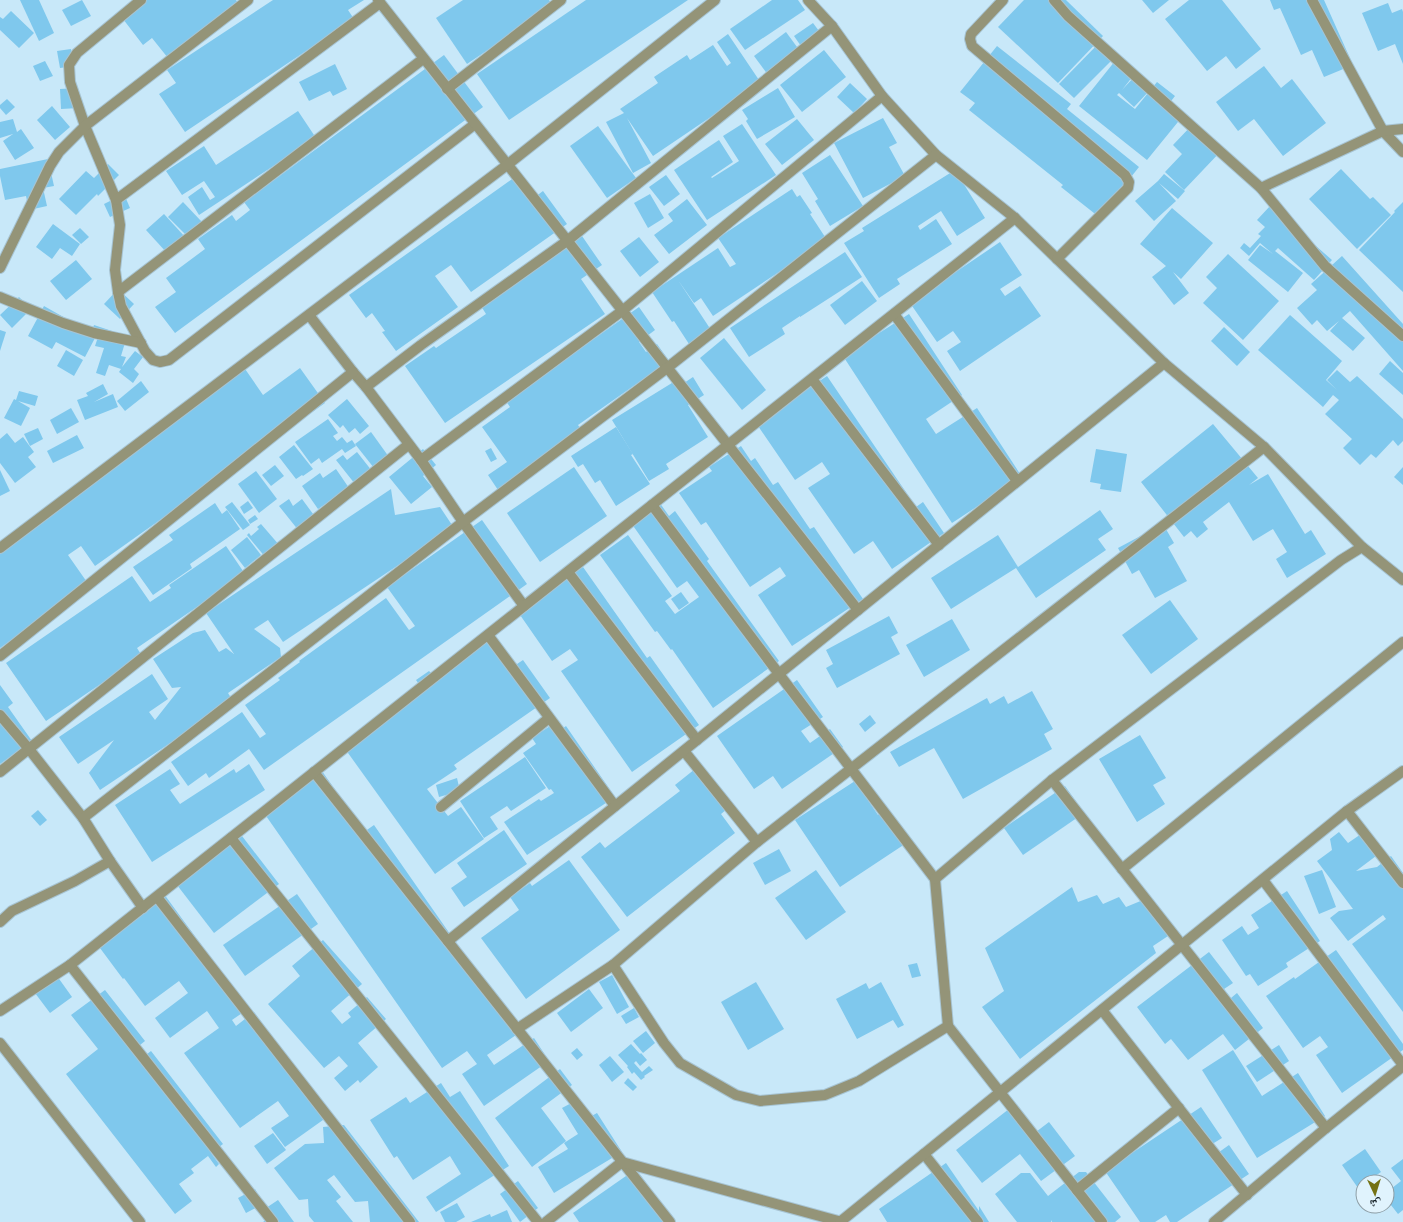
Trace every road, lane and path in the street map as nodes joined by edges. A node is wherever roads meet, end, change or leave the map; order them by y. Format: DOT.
graph roads {
  1 [pos="141,0"];
  2 [pos="248,0"];
  3 [pos="561,0"];
  4 [pos="715,0"];
  5 [pos="808,0"];
  6 [pos="1003,0"];
  7 [pos="1054,0"];
  8 [pos="1312,0"];
  9 [pos="379,1"];
  10 [pos="832,26"];
  11 [pos="423,59"];
  12 [pos="447,89"];
  13 [pos="882,96"];
  14 [pos="475,124"];
  15 [pos="85,126"];
  16 [pos="1403,129"];
  17 [pos="1383,130"];
  18 [pos="1403,152"];
  19 [pos="936,156"];
  20 [pos="507,165"];
  21 [pos="1261,188"];
  22 [pos="116,200"];
  23 [pos="1015,218"];
  24 [pos="567,241"];
  25 [pos="1057,259"];
  26 [pos="0,268"];
  27 [pos="118,292"];
  28 [pos="0,298"];
  29 [pos="622,311"];
  30 [pos="894,314"];
  31 [pos="309,315"];
  32 [pos="1403,336"];
  33 [pos="141,343"];
  34 [pos="1164,363"];
  35 [pos="667,368"];
  36 [pos="352,372"];
  37 [pos="812,379"];
  38 [pos="366,387"];
  39 [pos="408,445"];
  40 [pos="728,445"];
  41 [pos="1264,447"];
  42 [pos="420,460"];
  43 [pos="1017,481"];
  44 [pos="652,505"];
  45 [pos="463,522"];
  46 [pos="938,545"];
  47 [pos="1362,546"];
  48 [pos="0,548"];
  49 [pos="568,572"];
  50 [pos="1403,580"];
  51 [pos="524,606"];
  52 [pos="858,610"];
  53 [pos="488,635"];
  54 [pos="1403,642"];
  55 [pos="0,656"];
  56 [pos="778,674"];
  57 [pos="0,715"];
  58 [pos="549,718"];
  59 [pos="697,740"];
  60 [pos="29,749"];
  61 [pos="684,751"];
  62 [pos="851,769"];
  63 [pos="1403,770"];
  64 [pos="0,772"];
  65 [pos="314,772"];
  66 [pos="1052,780"];
  67 [pos="615,806"];
  68 [pos="441,807"];
  69 [pos="1348,811"];
  70 [pos="83,818"];
  71 [pos="231,838"];
  72 [pos="757,842"];
  73 [pos="110,861"];
  74 [pos="1122,869"];
  75 [pos="935,879"];
  76 [pos="1263,880"];
  77 [pos="1403,883"];
  78 [pos="157,897"];
  79 [pos="142,908"];
  80 [pos="12,911"];
  81 [pos="0,912"];
  82 [pos="0,922"];
  83 [pos="448,941"];
  84 [pos="1182,945"];
  85 [pos="70,965"];
  86 [pos="613,965"];
  87 [pos="1102,1010"];
  88 [pos="0,1011"];
  89 [pos="948,1026"];
  90 [pos="517,1029"];
  91 [pos="0,1043"];
  92 [pos="1403,1065"];
  93 [pos="1000,1093"];
  94 [pos="1179,1108"];
  95 [pos="1326,1128"];
  96 [pos="924,1154"];
  97 [pos="622,1162"];
  98 [pos="1077,1190"];
  99 [pos="1247,1195"];
  100 [pos="140,1222"];
  101 [pos="273,1222"];
  102 [pos="410,1222"];
  103 [pos="538,1222"];
  104 [pos="546,1222"];
  105 [pos="670,1222"];
  106 [pos="841,1222"];
  107 [pos="978,1222"];
  108 [pos="1102,1222"];
  109 [pos="1214,1222"];
  1 -- 15 [label="street"];
  2 -- 15 [label="street"];
  3 -- 12 [label="street"];
  4 -- 20 [label="street"];
  5 -- 10 [label="street"];
  6 -- 25 [label="street"];
  7 -- 21 [label="street"];
  8 -- 17 [label="street"];
  9 -- 11 [label="street"];
  9 -- 22 [label="street"];
  10 -- 13 [label="street"];
  10 -- 24 [label="street"];
  11 -- 12 [label="street"];
  11 -- 27 [label="street"];
  12 -- 14 [label="street"];
  13 -- 19 [label="street"];
  13 -- 29 [label="street"];
  14 -- 20 [label="street"];
  14 -- 33 [label="street"];
  15 -- 22 [label="street"];
  15 -- 26 [label="street"];
  16 -- 17 [label="street"];
  17 -- 18 [label="street"];
  17 -- 21 [label="street"];
  19 -- 23 [label="street"];
  19 -- 35 [label="street"];
  20 -- 24 [label="street"];
  20 -- 31 [label="street"];
  21 -- 32 [label="street"];
  22 -- 27 [label="street"];
  23 -- 25 [label="street"];
  23 -- 30 [label="street"];
  24 -- 29 [label="street"];
  24 -- 38 [label="street"];
  25 -- 34 [label="street"];
  27 -- 33 [label="street"];
  28 -- 33 [label="street"];
  29 -- 35 [label="street"];
  29 -- 42 [label="street"];
  30 -- 37 [label="street"];
  30 -- 43 [label="street"];
  31 -- 36 [label="street"];
  31 -- 48 [label="street"];
  34 -- 41 [label="street"];
  34 -- 43 [label="street"];
  35 -- 40 [label="street"];
  35 -- 45 [label="street"];
  36 -- 38 [label="street"];
  36 -- 55 [label="street"];
  37 -- 40 [label="street"];
  37 -- 46 [label="street"];
  38 -- 39 [label="street"];
  39 -- 42 [label="street"];
  39 -- 60 [label="street"];
  40 -- 44 [label="street"];
  40 -- 52 [label="street"];
  41 -- 47 [label="street"];
  41 -- 62 [label="street"];
  42 -- 45 [label="street"];
  43 -- 46 [label="street"];
  44 -- 49 [label="street"];
  44 -- 56 [label="street"];
  45 -- 51 [label="street"];
  45 -- 70 [label="street"];
  46 -- 52 [label="street"];
  47 -- 50 [label="street"];
  47 -- 66 [label="street"];
  49 -- 51 [label="street"];
  49 -- 59 [label="street"];
  51 -- 53 [label="street"];
  52 -- 56 [label="street"];
  53 -- 58 [label="street"];
  53 -- 65 [label="street"];
  54 -- 74 [label="street"];
  56 -- 59 [label="street"];
  56 -- 62 [label="street"];
  57 -- 60 [label="street"];
  58 -- 67 [label="street"];
  58 -- 68 [label="street"];
  59 -- 61 [label="street"];
  60 -- 64 [label="street"];
  60 -- 70 [label="street"];
  61 -- 67 [label="street"];
  61 -- 72 [label="street"];
  62 -- 72 [label="street"];
  62 -- 75 [label="street"];
  63 -- 69 [label="street"];
  65 -- 71 [label="street"];
  65 -- 83 [label="street"];
  66 -- 74 [label="street"];
  66 -- 75 [label="street"];
  67 -- 83 [label="street"];
  69 -- 76 [label="street"];
  69 -- 77 [label="street"];
  70 -- 73 [label="street"];
  71 -- 78 [label="street"];
  71 -- 103 [label="street"];
  72 -- 86 [label="street"];
  73 -- 79 [label="street"];
  73 -- 80 [label="street"];
  74 -- 84 [label="street"];
  75 -- 89 [label="street"];
  76 -- 84 [label="street"];
  76 -- 92 [label="street"];
  78 -- 79 [label="street"];
  78 -- 102 [label="street"];
  79 -- 85 [label="street"];
  80 -- 81 [label="street"];
  80 -- 82 [label="street"];
  83 -- 90 [label="street"];
  84 -- 87 [label="street"];
  84 -- 95 [label="street"];
  85 -- 88 [label="street"];
  85 -- 101 [label="street"];
  86 -- 89 [label="street"];
  86 -- 90 [label="street"];
  87 -- 93 [label="street"];
  87 -- 94 [label="street"];
  89 -- 93 [label="street"];
  90 -- 97 [label="street"];
  91 -- 100 [label="street"];
  92 -- 95 [label="street"];
  93 -- 96 [label="street"];
  93 -- 98 [label="street"];
  94 -- 98 [label="street"];
  94 -- 99 [label="street"];
  95 -- 99 [label="street"];
  96 -- 106 [label="street"];
  96 -- 107 [label="street"];
  97 -- 104 [label="street"];
  97 -- 105 [label="street"];
  97 -- 106 [label="street"];
  98 -- 108 [label="street"];
  99 -- 109 [label="street"];
}
